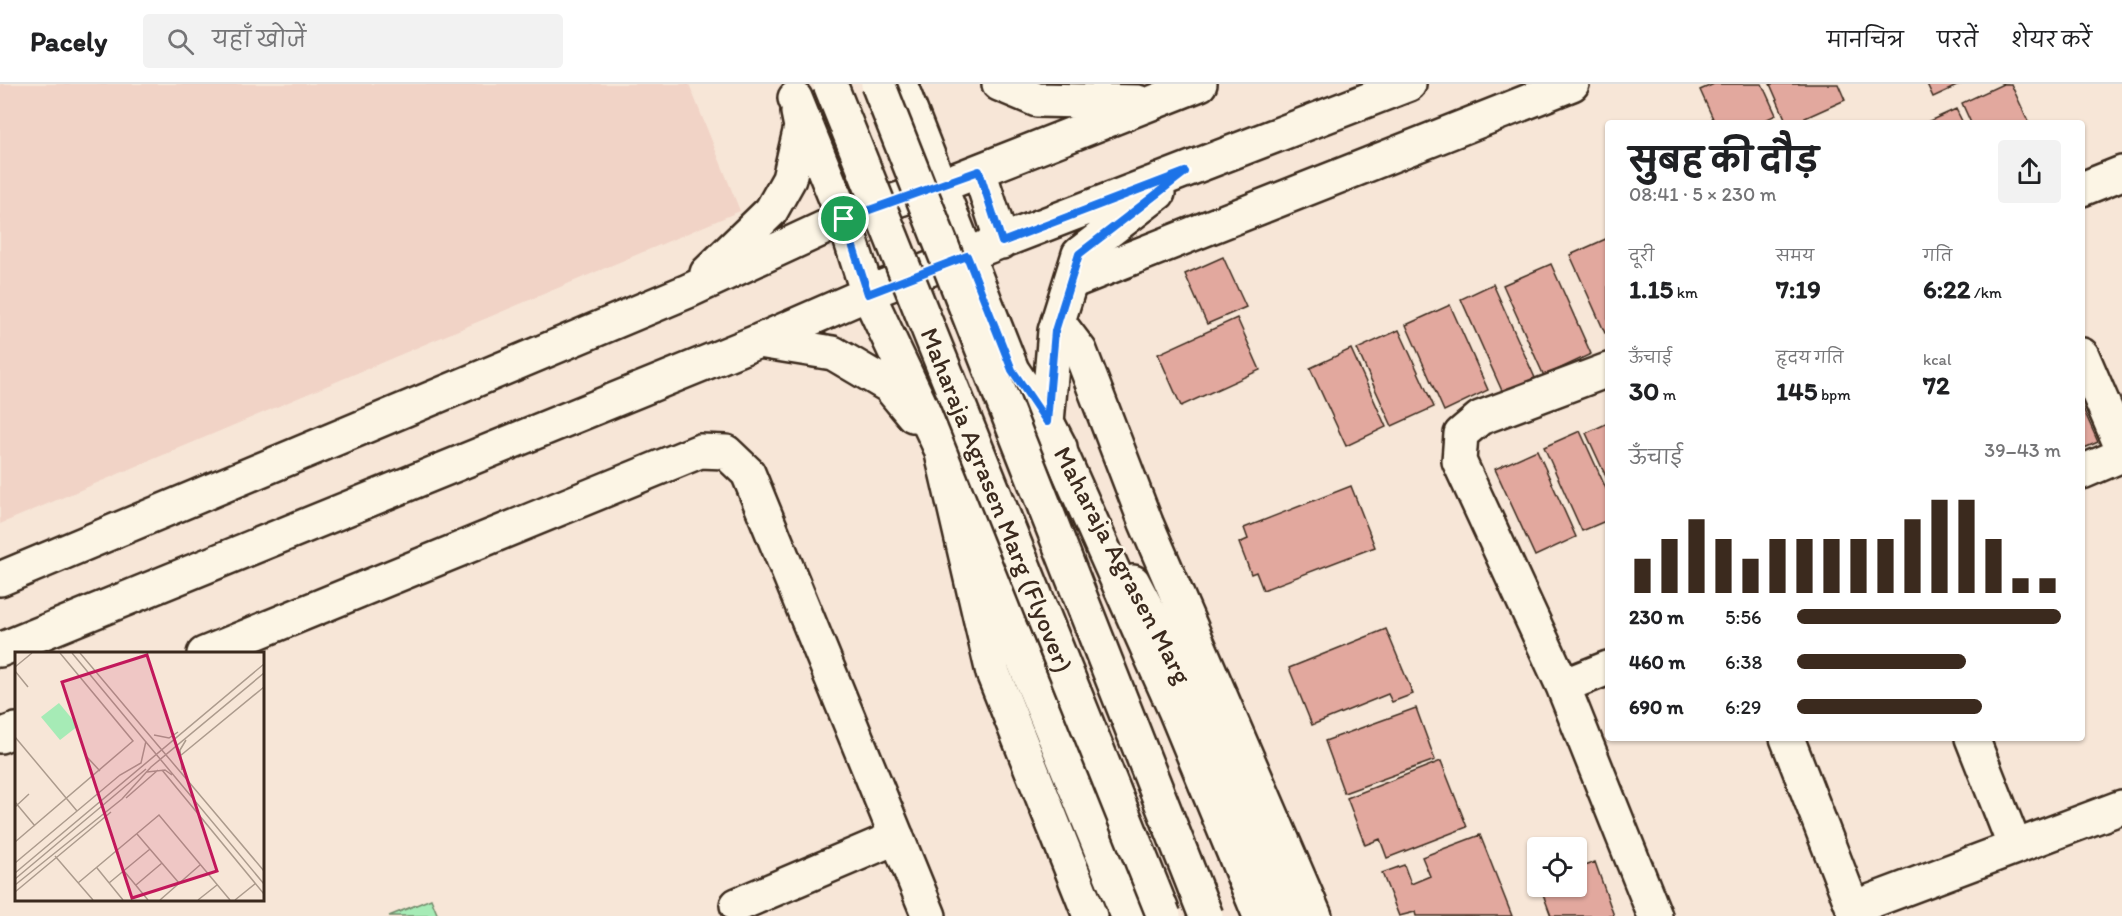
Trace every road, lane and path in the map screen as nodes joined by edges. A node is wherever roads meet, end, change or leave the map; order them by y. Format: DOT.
graph roads {
  1 [pos="831,84"];
  2 [pos="878,84"];
  3 [pos="900,84"];
  4 [pos="999,84"];
  5 [pos="1200,84"];
  6 [pos="1409,84"];
  7 [pos="1572,84"];
  8 [pos="794,91"];
  9 [pos="1154,102"];
  10 [pos="979,171"];
  11 [pos="1185,172"];
  12 [pos="2122,173"];
  13 [pos="940,186"];
  14 [pos="2085,188"];
  15 [pos="844,219"];
  16 [pos="1002,242"];
  17 [pos="967,256"];
  18 [pos="1071,282"];
  19 [pos="688,291"];
  20 [pos="868,294"];
  21 [pos="1058,322"];
  22 [pos="759,341"];
  23 [pos="2085,362"];
  24 [pos="1605,371"];
  25 [pos="1047,422"];
  26 [pos="2122,448"];
  27 [pos="941,449"];
  28 [pos="2122,455"];
  29 [pos="2085,471"];
  30 [pos="0,579"];
  31 [pos="0,650"];
  32 [pos="209,652"];
  33 [pos="1605,669"];
  34 [pos="1563,686"];
  35 [pos="15,730"];
  36 [pos="0,736"];
  37 [pos="1788,741"];
  38 [pos="1973,741"];
  39 [pos="2122,807"];
  40 [pos="897,837"];
  41 [pos="2015,847"];
  42 [pos="737,905"];
  43 [pos="1855,912"];
  44 [pos="1127,913"];
  45 [pos="929,916"];
  46 [pos="1090,916"];
  47 [pos="1164,916"];
  48 [pos="1206,916"];
  49 [pos="1260,916"];
  50 [pos="1285,916"];
  51 [pos="1315,916"];
  52 [pos="1655,916"];
  1 -- 47 [label="main road, Maharaja Agrasen Marg (Flyover), bridge"];
  2 -- 48 [label="main road, Maharaja Agrasen Marg (Flyover), bridge"];
  3 -- 13 [label="main road, Maharaja Agrasen Marg"];
  4 -- 9 [label="main road"];
  5 -- 9 [label="main road"];
  6 -- 11 [label="main road"];
  7 -- 18 [label="main road"];
  8 -- 15 [label="main road"];
  8 -- 19 [label="main road"];
  9 -- 10 [label="main road"];
  10 -- 13 [label="main road"];
  10 -- 16 [label="main road"];
  11 -- 16 [label="main road"];
  11 -- 18 [label="main road"];
  12 -- 14 [label="main road"];
  13 -- 15 [label="main road"];
  13 -- 17 [label="main road, Maharaja Agrasen Marg"];
  15 -- 19 [label="main road"];
  15 -- 20 [label="main road"];
  16 -- 17 [label="main road"];
  17 -- 20 [label="main road"];
  17 -- 25 [label="main road, Maharaja Agrasen Marg"];
  18 -- 21 [label="main road"];
  19 -- 30 [label="main road"];
  20 -- 22 [label="main road"];
  20 -- 27 [label="main road"];
  21 -- 25 [label="main road"];
  21 -- 51 [label="main road"];
  22 -- 27 [label="main road"];
  22 -- 31 [label="main road"];
  23 -- 26 [label="main road"];
  24 -- 34 [label="main road"];
  25 -- 49 [label="main road"];
  25 -- 50 [label="main road, Maharaja Agrasen Marg"];
  27 -- 44 [label="main road"];
  27 -- 46 [label="main road"];
  28 -- 29 [label="main road"];
  32 -- 40 [label="main road"];
  33 -- 34 [label="main road"];
  34 -- 52 [label="main road"];
  35 -- 36 [label="main road"];
  37 -- 43 [label="main road"];
  38 -- 41 [label="main road"];
  39 -- 41 [label="main road"];
  40 -- 42 [label="main road"];
  40 -- 45 [label="main road"];
  41 -- 43 [label="main road"];
}
